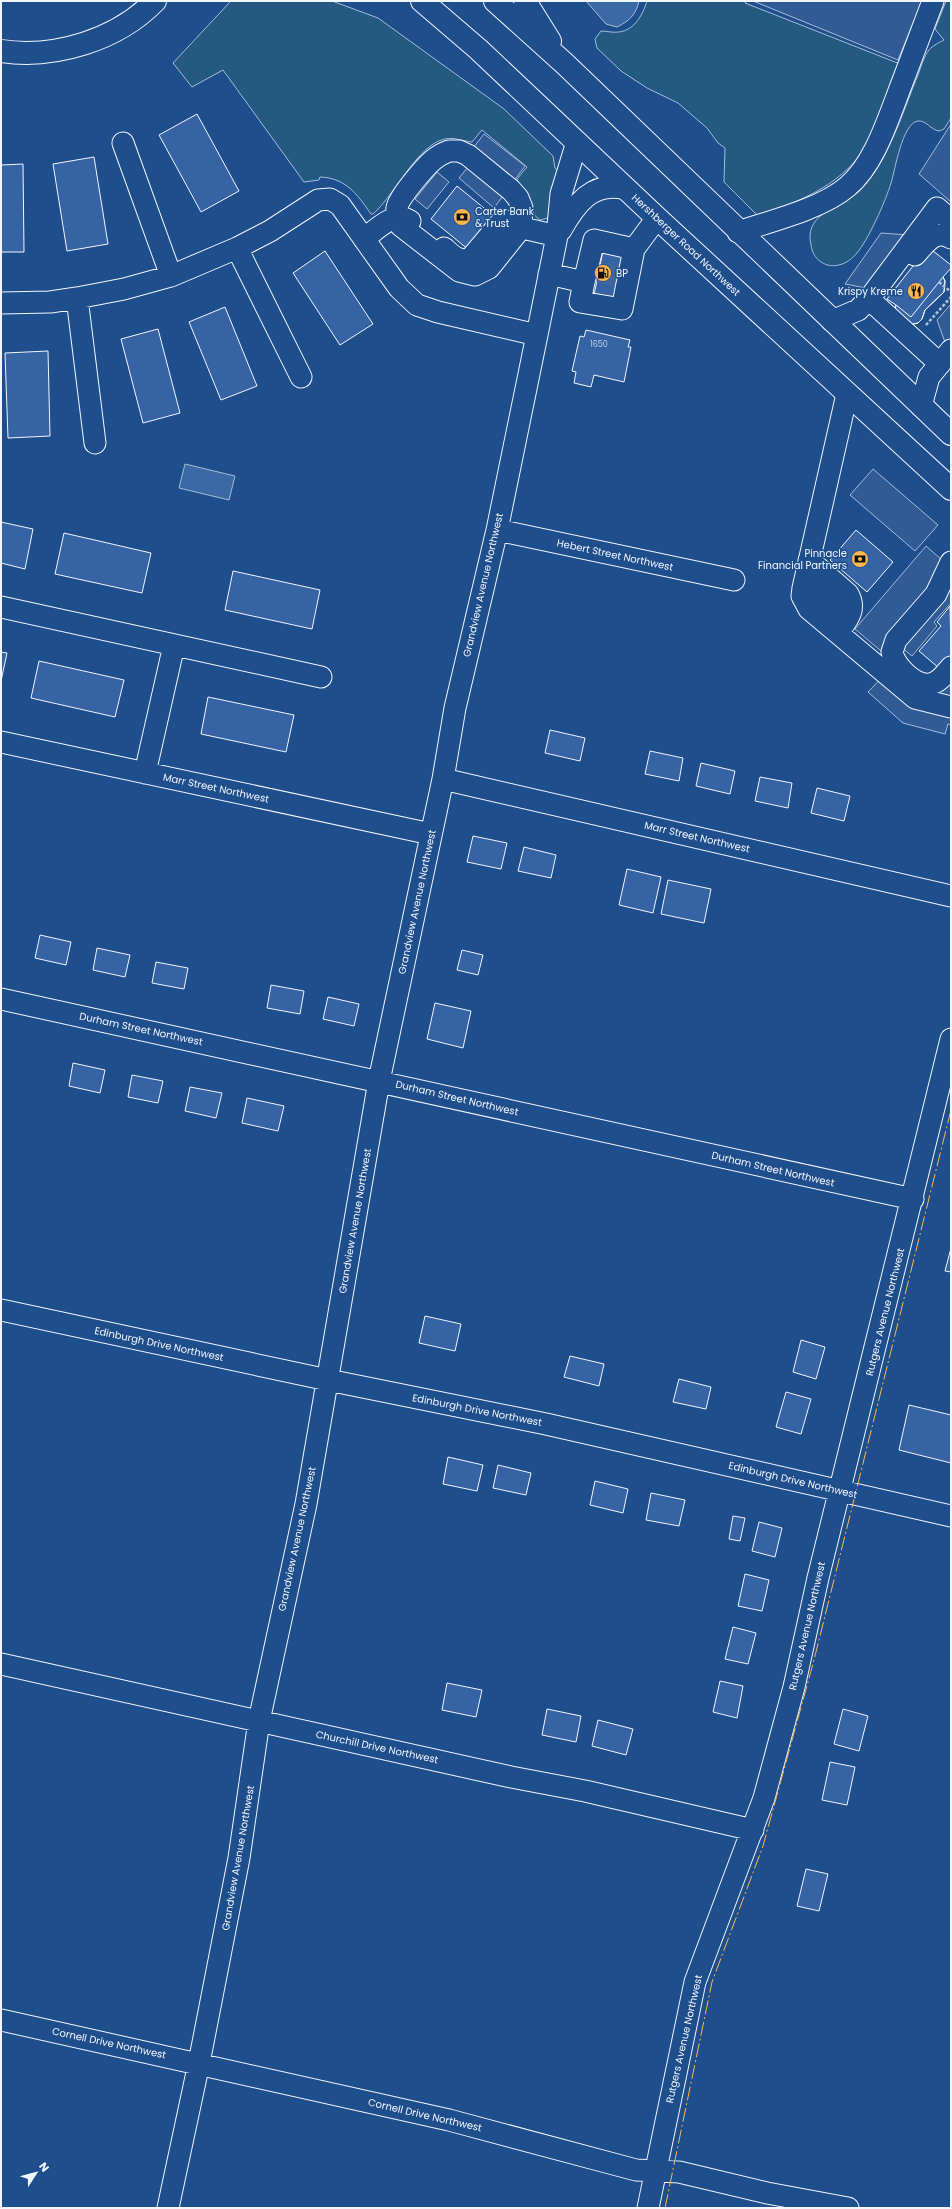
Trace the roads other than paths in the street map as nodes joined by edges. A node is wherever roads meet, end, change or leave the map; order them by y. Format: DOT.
graph roads {
  1 [pos="155,1"];
  2 [pos="422,1"];
  3 [pos="495,1"];
  4 [pos="525,1"];
  5 [pos="933,1"];
  6 [pos="1,51"];
  7 [pos="565,64"];
  8 [pos="576,142"];
  9 [pos="123,143"];
  10 [pos="626,189"];
  11 [pos="944,214"];
  12 [pos="398,218"];
  13 [pos="657,218"];
  14 [pos="517,227"];
  15 [pos="738,232"];
  16 [pos="558,236"];
  17 [pos="951,238"];
  18 [pos="364,239"];
  19 [pos="237,248"];
  20 [pos="634,249"];
  21 [pos="549,274"];
  22 [pos="590,274"];
  23 [pos="171,276"];
  24 [pos="871,297"];
  25 [pos="77,298"];
  26 [pos="1,304"];
  27 [pos="832,321"];
  28 [pos="538,335"];
  29 [pos="945,357"];
  30 [pos="301,377"];
  31 [pos="847,394"];
  32 [pos="921,406"];
  33 [pos="951,434"];
  34 [pos="96,443"];
  35 [pos="951,489"];
  36 [pos="496,530"];
  37 [pos="951,562"];
  38 [pos="807,572"];
  39 [pos="734,580"];
  40 [pos="1,607"];
  41 [pos="842,627"];
  42 [pos="174,644"];
  43 [pos="951,667"];
  44 [pos="320,677"];
  45 [pos="951,707"];
  46 [pos="1,742"];
  47 [pos="145,773"];
  48 [pos="442,779"];
  49 [pos="431,834"];
  50 [pos="951,896"];
  51 [pos="1,999"];
  52 [pos="951,1039"];
  53 [pos="379,1081"];
  54 [pos="913,1199"];
  55 [pos="1,1310"];
  56 [pos="328,1380"];
  57 [pos="840,1491"];
  58 [pos="951,1516"];
  59 [pos="1,1664"];
  60 [pos="259,1721"];
  61 [pos="753,1830"];
  62 [pos="1,2020"];
  63 [pos="199,2063"];
  64 [pos="655,2171"];
  65 [pos="168,2208"];
  66 [pos="648,2208"];
  67 [pos="848,2208"];
  1 -- 6 [label="main road"];
  2 -- 8 [label="main road, Hershberger Road Northwest"];
  3 -- 7 [label="main road"];
  4 -- 7 [label="main road"];
  5 -- 15 [label="street"];
  7 -- 15 [label="main road"];
  8 -- 10 [label="main road, Hershberger Road Northwest"];
  8 -- 16 [label="street, Grandview Avenue Northwest"];
  9 -- 23 [label="street"];
  10 -- 13 [label="main road, Hershberger Road Northwest"];
  10 -- 16 [label="street, Grandview Avenue Northwest"];
  11 -- 24 [label="street"];
  12 -- 14 [label="street"];
  12 -- 14 [label="street"];
  12 -- 14 [label="street"];
  12 -- 18 [label="street"];
  13 -- 20 [label="street"];
  13 -- 31 [label="main road, Hershberger Road Northwest"];
  14 -- 16 [label="street"];
  15 -- 27 [label="main road"];
  16 -- 21 [label="street, Grandview Avenue Northwest"];
  17 -- 24 [label="street"];
  18 -- 19 [label="street"];
  18 -- 28 [label="street"];
  19 -- 23 [label="street"];
  19 -- 30 [label="street"];
  20 -- 22 [label="street"];
  20 -- 22 [label="street"];
  21 -- 22 [label="street"];
  21 -- 28 [label="street, Grandview Avenue Northwest"];
  23 -- 25 [label="street"];
  24 -- 27 [label="street"];
  24 -- 29 [label="street"];
  25 -- 26 [label="street"];
  25 -- 34 [label="street"];
  27 -- 32 [label="main road"];
  28 -- 36 [label="street, Grandview Avenue Northwest"];
  29 -- 32 [label="street"];
  31 -- 35 [label="main road, Hershberger Road Northwest"];
  31 -- 38 [label="street"];
  32 -- 33 [label="main road"];
  36 -- 39 [label="street, Hebert Street Northwest"];
  36 -- 48 [label="street, Grandview Avenue Northwest"];
  37 -- 43 [label="street"];
  38 -- 41 [label="street"];
  38 -- 41 [label="street"];
  40 -- 42 [label="street"];
  41 -- 45 [label="street"];
  42 -- 44 [label="street"];
  42 -- 47 [label="street"];
  46 -- 47 [label="street, Marr Street Northwest"];
  47 -- 49 [label="street, Marr Street Northwest"];
  48 -- 49 [label="street, Grandview Avenue Northwest"];
  48 -- 50 [label="street, Marr Street Northwest"];
  49 -- 53 [label="street, Grandview Avenue Northwest"];
  51 -- 53 [label="street, Durham Street Northwest"];
  52 -- 54 [label="street, Rutgers Avenue Northwest"];
  53 -- 54 [label="street, Durham Street Northwest"];
  53 -- 56 [label="street, Grandview Avenue Northwest"];
  54 -- 57 [label="street, Rutgers Avenue Northwest"];
  55 -- 56 [label="street, Edinburgh Drive Northwest"];
  56 -- 57 [label="street, Edinburgh Drive Northwest"];
  56 -- 60 [label="street, Grandview Avenue Northwest"];
  57 -- 58 [label="street, Edinburgh Drive Northwest"];
  57 -- 61 [label="street, Rutgers Avenue Northwest"];
  59 -- 60 [label="street, Churchill Drive Northwest"];
  60 -- 61 [label="street, Churchill Drive Northwest"];
  60 -- 63 [label="street, Grandview Avenue Northwest"];
  61 -- 64 [label="street, Rutgers Avenue Northwest"];
  62 -- 63 [label="street, Cornell Drive Northwest"];
  63 -- 64 [label="street, Cornell Drive Northwest"];
  63 -- 65 [label="street, Grandview Avenue Northwest"];
  64 -- 66 [label="street, Rutgers Avenue Northwest"];
  64 -- 67 [label="street, Cornell Drive Northwest"];
}
